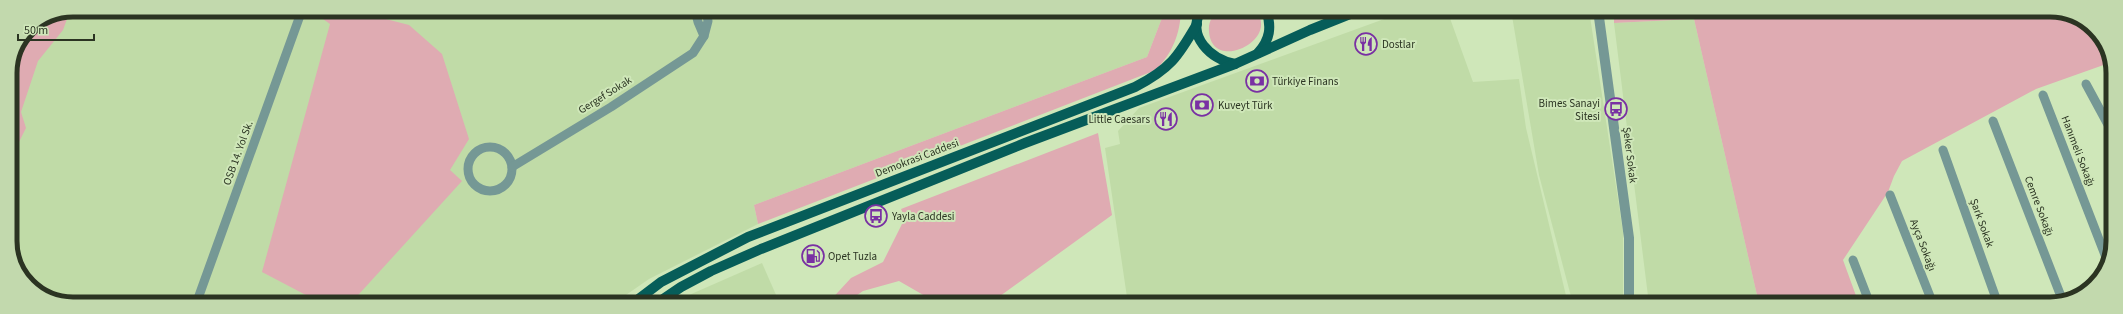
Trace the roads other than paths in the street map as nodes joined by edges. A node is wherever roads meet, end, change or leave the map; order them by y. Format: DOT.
graph roads {
  1 [pos="299,17"];
  2 [pos="697,17"];
  3 [pos="707,17"];
  4 [pos="1199,17"];
  5 [pos="1269,17"];
  6 [pos="1342,17"];
  7 [pos="1600,17"];
  8 [pos="1197,24"];
  9 [pos="704,36"];
  10 [pos="1257,55"];
  11 [pos="1235,64"];
  12 [pos="2086,84"];
  13 [pos="2043,94"];
  14 [pos="1992,121"];
  15 [pos="2106,121"];
  16 [pos="1943,150"];
  17 [pos="512,167"];
  18 [pos="1890,195"];
  19 [pos="2104,255"];
  20 [pos="1853,260"];
  21 [pos="2061,296"];
  22 [pos="199,297"];
  23 [pos="641,297"];
  24 [pos="671,297"];
  25 [pos="1629,297"];
  26 [pos="1867,297"];
  27 [pos="1929,297"];
  28 [pos="1996,297"];
  1 -- 22 [label="street, OSB 14. Yol Sk."];
  2 -- 9 [label="street"];
  3 -- 9 [label="street, Gergef Sokak"];
  4 -- 8 [label="main road"];
  5 -- 10 [label="main road"];
  6 -- 10 [label="main road"];
  7 -- 25 [label="street, Şeker Sokak"];
  8 -- 11 [label="main road"];
  8 -- 23 [label="main road, Demokrasi Caddesi"];
  9 -- 17 [label="street, Gergef Sokak"];
  10 -- 11 [label="main road"];
  11 -- 24 [label="main road"];
  12 -- 15 [label="street"];
  13 -- 19 [label="street, Hanımeli Sokağı"];
  14 -- 21 [label="street, Cemre Sokağı"];
  16 -- 28 [label="street, Şark Sokak"];
  17 -- 17 [label="street"];
  18 -- 27 [label="street, Ayça Sokağı"];
  20 -- 26 [label="street"];
}
